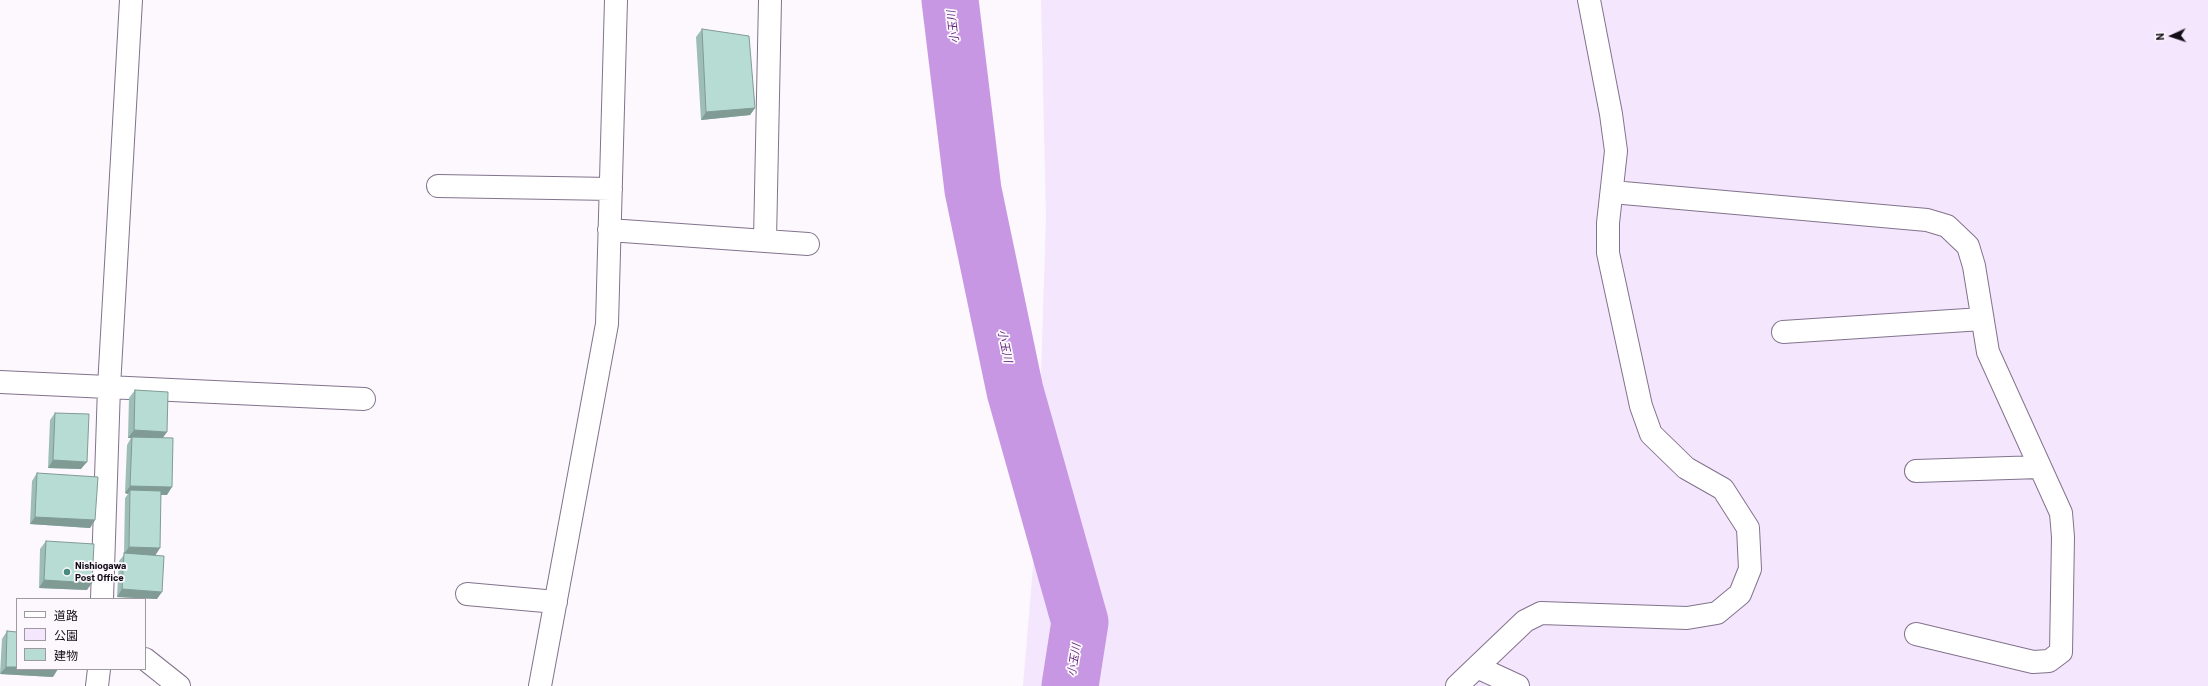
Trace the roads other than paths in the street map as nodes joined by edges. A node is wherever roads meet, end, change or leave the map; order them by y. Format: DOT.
graph roads {
  1 [pos="131,0"];
  2 [pos="616,0"];
  3 [pos="770,0"];
  4 [pos="1589,0"];
  5 [pos="438,186"];
  6 [pos="611,189"];
  7 [pos="1612,192"];
  8 [pos="609,230"];
  9 [pos="765,240"];
  10 [pos="808,244"];
  11 [pos="1982,319"];
  12 [pos="1782,332"];
  13 [pos="0,382"];
  14 [pos="110,387"];
  15 [pos="364,399"];
  16 [pos="2040,467"];
  17 [pos="1916,471"];
  18 [pos="467,594"];
  19 [pos="102,598"];
  20 [pos="556,602"];
  21 [pos="1916,634"];
  22 [pos="146,660"];
  23 [pos="1477,667"];
  24 [pos="99,670"];
  25 [pos="98,686"];
  26 [pos="179,686"];
  27 [pos="540,686"];
  28 [pos="1457,686"];
  29 [pos="1518,686"];
  1 -- 14 [label="street"];
  2 -- 6 [label="street"];
  3 -- 9 [label="street"];
  4 -- 7 [label="street"];
  5 -- 6 [label="street"];
  6 -- 8 [label="street"];
  7 -- 11 [label="street"];
  7 -- 23 [label="street"];
  8 -- 9 [label="street"];
  8 -- 20 [label="street"];
  9 -- 10 [label="street"];
  11 -- 12 [label="street"];
  11 -- 16 [label="street"];
  13 -- 14 [label="street"];
  14 -- 15 [label="street"];
  14 -- 19 [label="street"];
  16 -- 17 [label="street"];
  16 -- 21 [label="street"];
  18 -- 20 [label="street"];
  20 -- 27 [label="street"];
  22 -- 26 [label="street"];
  23 -- 28 [label="street"];
  23 -- 29 [label="street"];
  24 -- 25 [label="street"];
}
